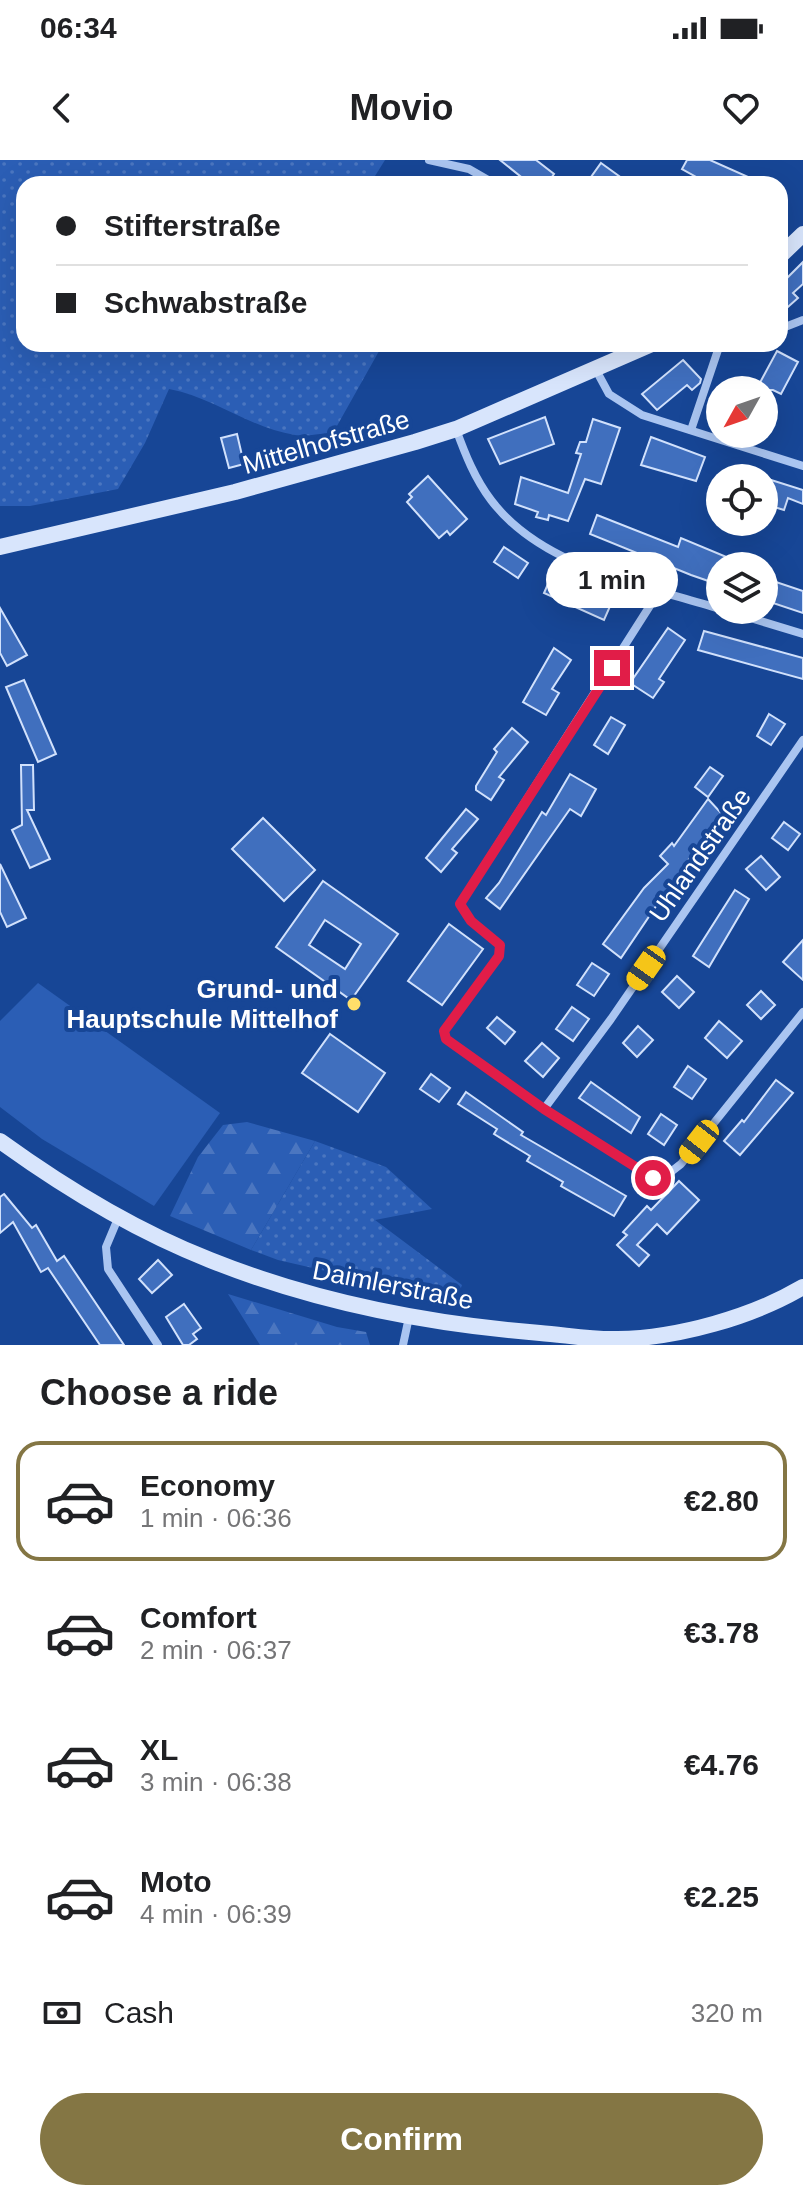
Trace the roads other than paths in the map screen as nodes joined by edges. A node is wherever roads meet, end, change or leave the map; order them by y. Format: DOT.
graph roads {
  1 [pos="429,160"];
  2 [pos="481,176"];
  3 [pos="803,234"];
  4 [pos="788,248"];
  5 [pos="635,352"];
  6 [pos="717,352"];
  7 [pos="596,370"];
  8 [pos="456,429"];
  9 [pos="691,430"];
  10 [pos="803,466"];
  11 [pos="0,547"];
  12 [pos="660,590"];
  13 [pos="706,604"];
  14 [pos="771,624"];
  15 [pos="803,634"];
  16 [pos="803,740"];
  17 [pos="803,1012"];
  18 [pos="544,1109"];
  19 [pos="0,1141"];
  20 [pos="119,1216"];
  21 [pos="803,1287"];
  22 [pos="409,1317"];
  23 [pos="158,1345"];
  24 [pos="403,1345"];
  1 -- 2 [label="street"];
  3 -- 4 [label="main road"];
  5 -- 7 [label="main road, Mittelhofstraße"];
  6 -- 9 [label="street"];
  7 -- 8 [label="main road, Mittelhofstraße"];
  7 -- 9 [label="street"];
  8 -- 11 [label="main road, Mittelhofstraße"];
  8 -- 12 [label="street"];
  9 -- 10 [label="street"];
  12 -- 13 [label="street"];
  12 -- 18 [label="street"];
  14 -- 15 [label="street"];
  16 -- 18 [label="street, Uhlandstraße"];
  17 -- 18 [label="street"];
  19 -- 20 [label="main road, Daimlerstraße"];
  20 -- 22 [label="main road, Daimlerstraße"];
  20 -- 23 [label="street"];
  21 -- 22 [label="main road, Daimlerstraße"];
  22 -- 24 [label="street"];
}
